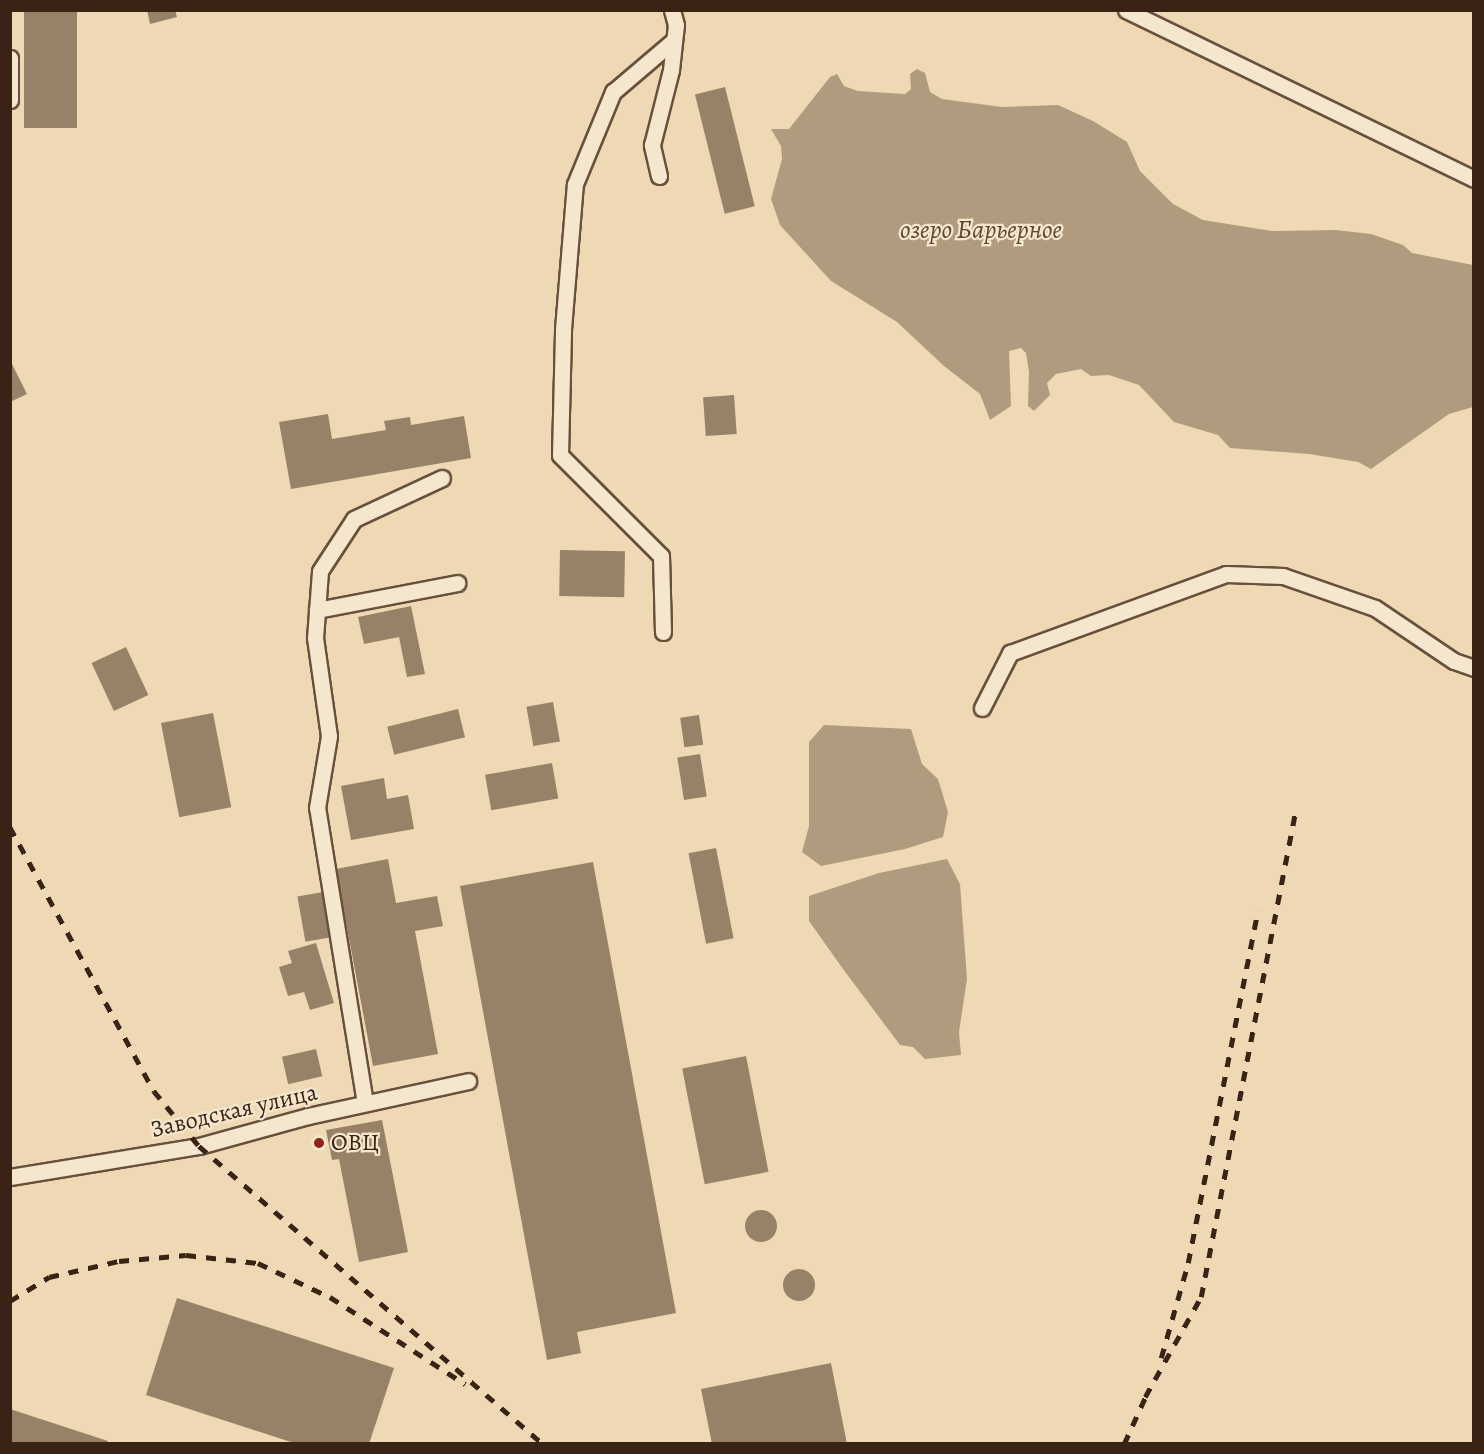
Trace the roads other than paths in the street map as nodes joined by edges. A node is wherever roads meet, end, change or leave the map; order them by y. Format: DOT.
graph roads {
  1 [pos="672,10"];
  2 [pos="1126,10"];
  3 [pos="674,40"];
  4 [pos="10,58"];
  5 [pos="10,100"];
  6 [pos="659,176"];
  7 [pos="1473,179"];
  8 [pos="442,478"];
  9 [pos="457,583"];
  10 [pos="317,610"];
  11 [pos="663,633"];
  12 [pos="1473,668"];
  13 [pos="982,708"];
  14 [pos="468,1081"];
  15 [pos="365,1103"];
  16 [pos="10,1177"];
  1 -- 3 [label="street"];
  2 -- 7 [label="street"];
  3 -- 6 [label="street"];
  3 -- 11 [label="street"];
  4 -- 5 [label="street"];
  8 -- 10 [label="street"];
  9 -- 10 [label="street"];
  10 -- 15 [label="street"];
  12 -- 13 [label="street"];
  14 -- 15 [label="street, Заводская улица"];
  15 -- 16 [label="street, Заводская улица"];
}
